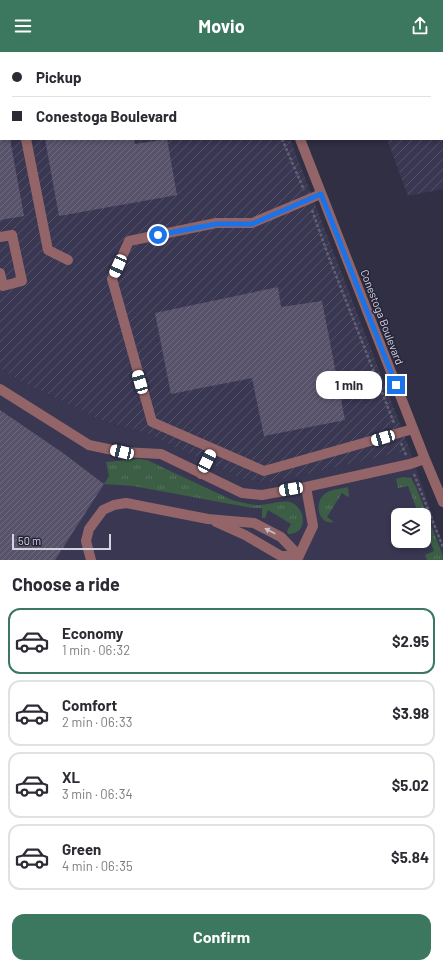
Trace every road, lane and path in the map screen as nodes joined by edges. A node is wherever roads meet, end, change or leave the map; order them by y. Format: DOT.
graph roads {
  1 [pos="26,140"];
  2 [pos="282,140"];
  3 [pos="300,140"];
  4 [pos="321,194"];
  5 [pos="308,200"];
  6 [pos="0,237"];
  7 [pos="68,260"];
  8 [pos="0,274"];
  9 [pos="0,389"];
  10 [pos="389,412"];
  11 [pos="413,429"];
  12 [pos="213,449"];
  13 [pos="425,460"];
  14 [pos="201,474"];
  15 [pos="415,477"];
  16 [pos="306,487"];
  17 [pos="443,502"];
  18 [pos="208,519"];
  19 [pos="443,547"];
  20 [pos="298,558"];
  21 [pos="91,560"];
  1 -- 7 [label="street"];
  2 -- 5 [label="path"];
  3 -- 4 [label="street, Conestoga Boulevard"];
  4 -- 5 [label="street"];
  4 -- 11 [label="street, Conestoga Boulevard"];
  5 -- 10 [label="path"];
  5 -- 12 [label="street"];
  6 -- 8 [label="street"];
  9 -- 14 [label="street"];
  11 -- 12 [label="street"];
  11 -- 13 [label="street, Conestoga Boulevard"];
  12 -- 14 [label="street"];
  13 -- 16 [label="street"];
  13 -- 17 [label="street, Conestoga Boulevard"];
  14 -- 16 [label="street"];
  15 -- 19 [label="path"];
  16 -- 20 [label="street"];
  18 -- 20 [label="street"];
  20 -- 18 [label="street, one-way"];
  18 -- 21 [label="street"];
}
